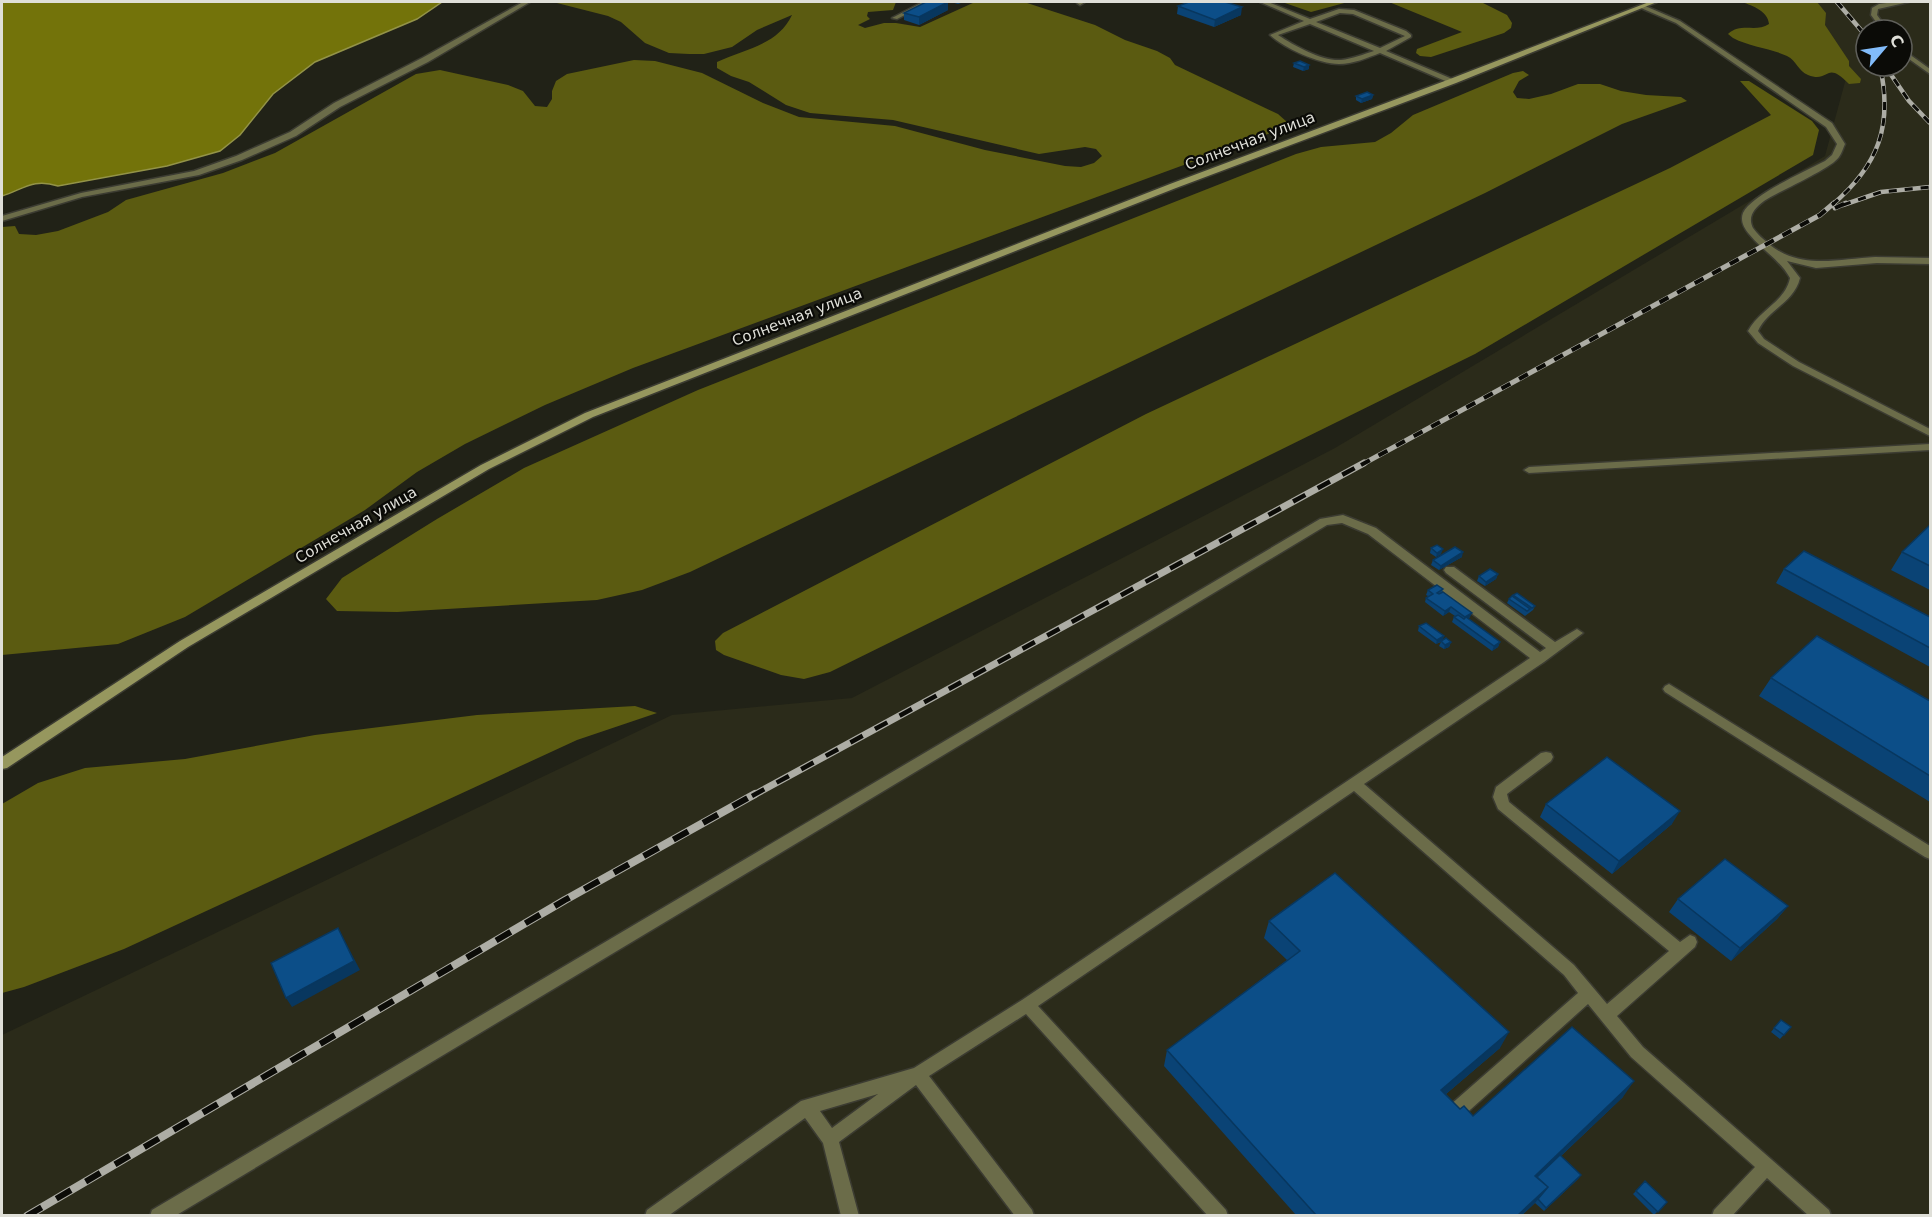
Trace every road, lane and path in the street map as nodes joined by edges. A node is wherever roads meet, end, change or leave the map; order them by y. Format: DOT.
graph roads {
  1 [pos="527,2"];
  2 [pos="927,2"];
  3 [pos="1263,2"];
  4 [pos="1654,2"];
  5 [pos="1905,2"];
  6 [pos="1643,7"];
  7 [pos="895,18"];
  8 [pos="1876,18"];
  9 [pos="1309,21"];
  10 [pos="1379,50"];
  11 [pos="1914,60"];
  12 [pos="1930,72"];
  13 [pos="1453,81"];
  14 [pos="2,219"];
  15 [pos="1773,252"];
  16 [pos="1930,261"];
  17 [pos="1930,433"];
  18 [pos="1930,447"];
  19 [pos="1529,470"];
  20 [pos="1450,570"];
  21 [pos="1577,633"];
  22 [pos="1555,648"];
  23 [pos="1540,659"];
  24 [pos="1669,688"];
  25 [pos="1546,757"];
  26 [pos="2,764"];
  27 [pos="1355,784"];
  28 [pos="1930,852"];
  29 [pos="1589,993"];
  30 [pos="1027,1005"];
  31 [pos="1606,1015"];
  32 [pos="918,1074"];
  33 [pos="807,1107"];
  34 [pos="1455,1112"];
  35 [pos="830,1139"];
  36 [pos="1767,1166"];
  37 [pos="158,1215"];
  38 [pos="652,1215"];
  39 [pos="850,1215"];
  40 [pos="1026,1215"];
  41 [pos="1220,1215"];
  42 [pos="1720,1215"];
  43 [pos="1823,1215"];
  1 -- 14 [label="street"];
  2 -- 7 [label="street"];
  3 -- 9 [label="street"];
  4 -- 6 [label="street, Солнечная улица"];
  5 -- 8 [label="street"];
  6 -- 13 [label="street, Солнечная улица"];
  6 -- 15 [label="street"];
  9 -- 10 [label="street"];
  9 -- 10 [label="street"];
  9 -- 10 [label="street"];
  10 -- 13 [label="street"];
  11 -- 12 [label="street"];
  13 -- 26 [label="street, Солнечная улица"];
  15 -- 16 [label="street"];
  15 -- 17 [label="street"];
  18 -- 19 [label="street"];
  20 -- 22 [label="street"];
  21 -- 22 [label="street"];
  22 -- 23 [label="street"];
  23 -- 27 [label="street"];
  23 -- 37 [label="street"];
  24 -- 28 [label="street"];
  25 -- 31 [label="street"];
  27 -- 29 [label="street"];
  27 -- 30 [label="street"];
  29 -- 31 [label="street"];
  29 -- 34 [label="street"];
  30 -- 32 [label="street"];
  30 -- 41 [label="street"];
  31 -- 36 [label="street"];
  32 -- 33 [label="street"];
  32 -- 35 [label="street"];
  32 -- 40 [label="street"];
  33 -- 35 [label="street"];
  33 -- 38 [label="street"];
  35 -- 39 [label="street"];
  36 -- 42 [label="street"];
  36 -- 43 [label="street"];
}
